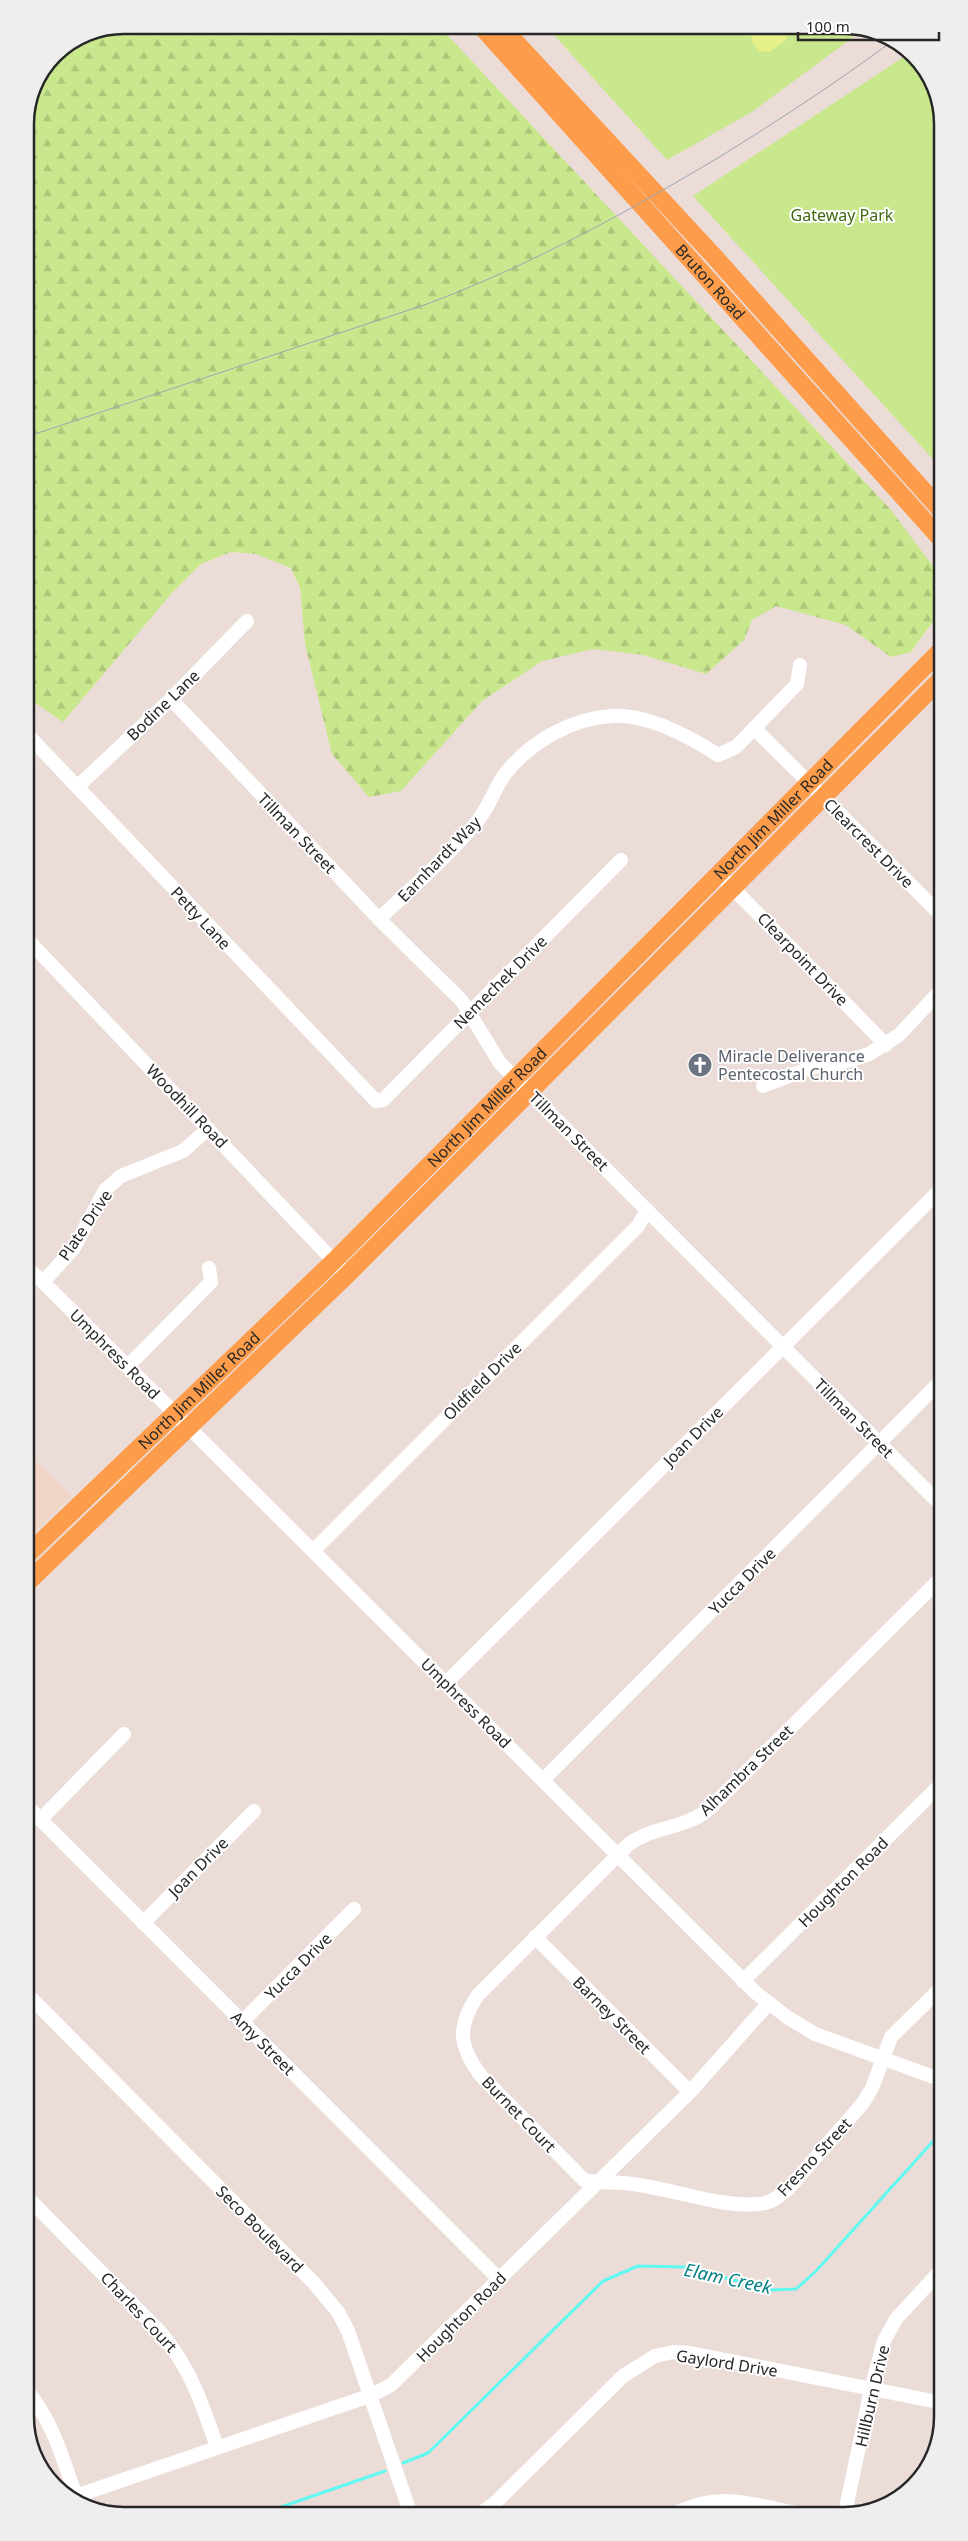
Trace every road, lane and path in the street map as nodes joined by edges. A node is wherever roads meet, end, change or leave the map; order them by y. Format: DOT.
graph roads {
  1 [pos="488,34"];
  2 [pos="508,34"];
  3 [pos="934,501"];
  4 [pos="934,531"];
  5 [pos="247,621"];
  6 [pos="934,657"];
  7 [pos="800,665"];
  8 [pos="934,686"];
  9 [pos="905,688"];
  10 [pos="171,699"];
  11 [pos="919,702"];
  12 [pos="754,728"];
  13 [pos="34,741"];
  14 [pos="810,783"];
  15 [pos="77,787"];
  16 [pos="823,797"];
  17 [pos="621,860"];
  18 [pos="719,874"];
  19 [pos="733,887"];
  20 [pos="934,908"];
  21 [pos="380,919"];
  22 [pos="34,946"];
  23 [pos="934,998"];
  24 [pos="470,1013"];
  25 [pos="886,1045"];
  26 [pos="516,1078"];
  27 [pos="763,1086"];
  28 [pos="529,1091"];
  29 [pos="377,1101"];
  30 [pos="208,1130"];
  31 [pos="934,1196"];
  32 [pos="647,1210"];
  33 [pos="334,1261"];
  34 [pos="209,1268"];
  35 [pos="34,1274"];
  36 [pos="347,1275"];
  37 [pos="43,1282"];
  38 [pos="783,1346"];
  39 [pos="128,1366"];
  40 [pos="934,1390"];
  41 [pos="175,1414"];
  42 [pos="188,1426"];
  43 [pos="880,1444"];
  44 [pos="934,1498"];
  45 [pos="56,1527"];
  46 [pos="70,1541"];
  47 [pos="34,1549"];
  48 [pos="314,1550"];
  49 [pos="34,1576"];
  50 [pos="934,1585"];
  51 [pos="446,1683"];
  52 [pos="124,1734"];
  53 [pos="542,1780"];
  54 [pos="934,1791"];
  55 [pos="254,1811"];
  56 [pos="34,1814"];
  57 [pos="40,1820"];
  58 [pos="618,1856"];
  59 [pos="354,1909"];
  60 [pos="143,1923"];
  61 [pos="535,1937"];
  62 [pos="744,1981"];
  63 [pos="934,1995"];
  64 [pos="34,2001"];
  65 [pos="769,2004"];
  66 [pos="242,2022"];
  67 [pos="463,2030"];
  68 [pos="883,2060"];
  69 [pos="934,2077"];
  70 [pos="690,2092"];
  71 [pos="596,2183"];
  72 [pos="34,2204"];
  73 [pos="934,2278"];
  74 [pos="499,2279"];
  75 [pos="871,2388"];
  76 [pos="372,2395"];
  77 [pos="34,2399"];
  78 [pos="934,2401"];
  79 [pos="217,2447"];
  80 [pos="71,2490"];
  81 [pos="79,2495"];
  82 [pos="410,2507"];
  83 [pos="489,2507"];
  84 [pos="689,2507"];
  85 [pos="768,2507"];
  86 [pos="846,2507"];
  1 -- 4 [label="main road, Bruton Road"];
  2 -- 3 [label="main road, Bruton Road"];
  5 -- 10 [label="street, Bodine Lane"];
  6 -- 9 [label="main road, North Jim Miller Road"];
  7 -- 12 [label="street, Earnhardt Way"];
  8 -- 11 [label="main road, North Jim Miller Road"];
  9 -- 11 [label="main road"];
  9 -- 14 [label="main road, North Jim Miller Road"];
  10 -- 15 [label="street, Bodine Lane"];
  10 -- 21 [label="street, Tillman Street"];
  11 -- 16 [label="main road, North Jim Miller Road"];
  12 -- 14 [label="street, Clearcrest Drive"];
  12 -- 21 [label="street, Earnhardt Way"];
  13 -- 15 [label="street, Petty Lane"];
  14 -- 16 [label="street, Clearcrest Drive"];
  14 -- 18 [label="main road, North Jim Miller Road"];
  15 -- 29 [label="street, Petty Lane"];
  16 -- 19 [label="main road, North Jim Miller Road"];
  16 -- 20 [label="street, Clearcrest Drive"];
  17 -- 24 [label="street, Nemechek Drive"];
  18 -- 19 [label="street, Clearpoint Drive"];
  18 -- 26 [label="main road, North Jim Miller Road"];
  19 -- 25 [label="street, Clearpoint Drive"];
  19 -- 28 [label="main road, North Jim Miller Road"];
  21 -- 24 [label="street, Tillman Street"];
  22 -- 30 [label="street, Woodhill Road"];
  23 -- 25 [label="street"];
  24 -- 26 [label="street, Tillman Street"];
  24 -- 29 [label="street, Nemechek Drive"];
  25 -- 27 [label="street"];
  26 -- 28 [label="street, Tillman Street"];
  26 -- 33 [label="main road, North Jim Miller Road"];
  28 -- 32 [label="street, Tillman Street"];
  28 -- 36 [label="main road, North Jim Miller Road"];
  30 -- 33 [label="street, Woodhill Road"];
  30 -- 37 [label="street, Plate Drive"];
  31 -- 38 [label="street, Joan Drive"];
  32 -- 38 [label="street, Tillman Street"];
  32 -- 48 [label="street, Oldfield Drive"];
  33 -- 36 [label="street, Woodhill Road"];
  33 -- 41 [label="main road, North Jim Miller Road"];
  34 -- 39 [label="street"];
  35 -- 37 [label="street, Umphress Road"];
  36 -- 42 [label="main road, North Jim Miller Road"];
  37 -- 39 [label="street, Umphress Road"];
  38 -- 43 [label="street, Tillman Street"];
  38 -- 51 [label="street, Joan Drive"];
  39 -- 41 [label="street, Umphress Road"];
  40 -- 43 [label="street, Yucca Drive"];
  41 -- 42 [label="street, Umphress Road"];
  41 -- 45 [label="main road, North Jim Miller Road"];
  42 -- 46 [label="main road, North Jim Miller Road"];
  42 -- 48 [label="street, Umphress Road"];
  43 -- 44 [label="street, Tillman Street"];
  43 -- 53 [label="street, Yucca Drive"];
  45 -- 46 [label="main road"];
  45 -- 47 [label="main road, North Jim Miller Road"];
  46 -- 49 [label="main road, North Jim Miller Road"];
  48 -- 51 [label="street, Umphress Road"];
  50 -- 58 [label="street, Alhambra Street"];
  51 -- 53 [label="street, Umphress Road"];
  52 -- 57 [label="street"];
  53 -- 58 [label="street, Umphress Road"];
  54 -- 62 [label="street, Houghton Road"];
  55 -- 60 [label="street, Joan Drive"];
  56 -- 57 [label="street, Amy Street"];
  57 -- 60 [label="street, Amy Street"];
  58 -- 61 [label="street, Alhambra Street"];
  58 -- 62 [label="street, Umphress Road"];
  59 -- 66 [label="street, Yucca Drive"];
  60 -- 66 [label="street, Amy Street"];
  61 -- 67 [label="street, Alhambra Street"];
  61 -- 70 [label="street, Barney Street"];
  62 -- 65 [label="street, Umphress Road"];
  63 -- 68 [label="street, Fresno Street"];
  64 -- 76 [label="street, Seco Boulevard"];
  65 -- 68 [label="street, Umphress Road"];
  65 -- 70 [label="street, Houghton Road"];
  66 -- 74 [label="street, Amy Street"];
  67 -- 71 [label="street, Burnet Court"];
  68 -- 69 [label="street, Umphress Road"];
  68 -- 71 [label="street, Fresno Street"];
  70 -- 71 [label="street, Houghton Road"];
  71 -- 74 [label="street, Houghton Road"];
  72 -- 79 [label="street, Charles Court"];
  73 -- 75 [label="street, Hillburn Drive"];
  74 -- 76 [label="street, Houghton Road"];
  75 -- 78 [label="street, Gaylord Drive"];
  75 -- 83 [label="street, Gaylord Drive"];
  75 -- 86 [label="street, Hillburn Drive"];
  76 -- 79 [label="street, Houghton Road"];
  76 -- 82 [label="street, Seco Boulevard"];
  77 -- 80 [label="street"];
  79 -- 81 [label="street, Houghton Road"];
  84 -- 85 [label="street"];
}
